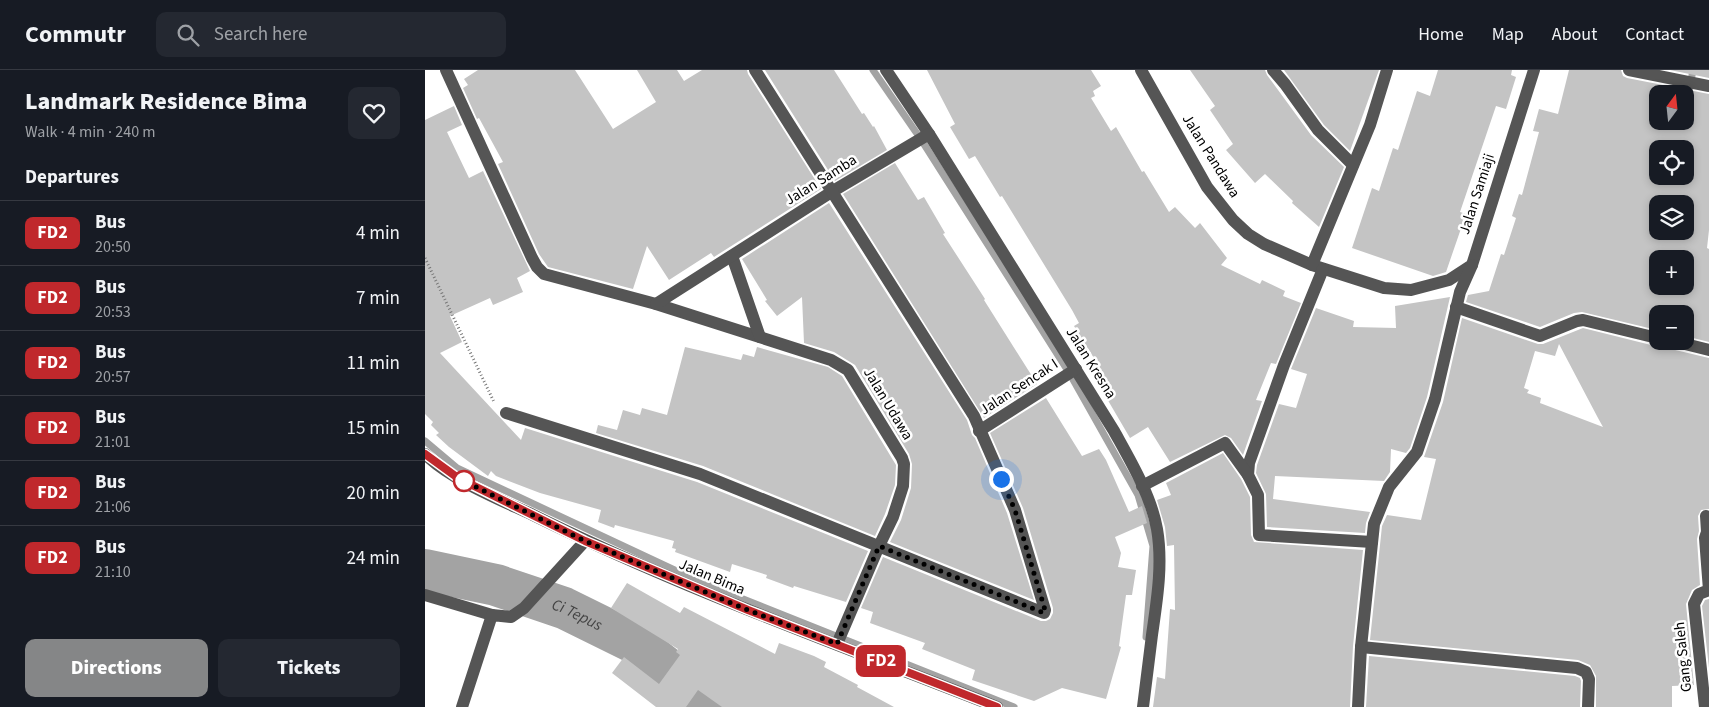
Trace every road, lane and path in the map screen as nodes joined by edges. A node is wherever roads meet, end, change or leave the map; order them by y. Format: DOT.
graph roads {
  1 [pos="446,70"];
  2 [pos="755,70"];
  3 [pos="886,70"];
  4 [pos="1141,70"];
  5 [pos="1273,70"];
  6 [pos="1387,70"];
  7 [pos="1534,70"];
  8 [pos="1629,70"];
  9 [pos="1706,86"];
  10 [pos="929,134"];
  11 [pos="1353,165"];
  12 [pos="833,191"];
  13 [pos="732,256"];
  14 [pos="425,258"];
  15 [pos="1472,265"];
  16 [pos="1318,267"];
  17 [pos="656,304"];
  18 [pos="1456,307"];
  19 [pos="1649,336"];
  20 [pos="760,337"];
  21 [pos="1694,346"];
  22 [pos="1709,350"];
  23 [pos="1076,369"];
  24 [pos="506,413"];
  25 [pos="979,432"];
  26 [pos="425,454"];
  27 [pos="1248,475"];
  28 [pos="1142,486"];
  29 [pos="1706,516"];
  30 [pos="585,541"];
  31 [pos="1372,542"];
  32 [pos="879,546"];
  33 [pos="425,595"];
  34 [pos="492,615"];
  35 [pos="837,644"];
  36 [pos="1361,647"];
  37 [pos="462,707"];
  38 [pos="997,707"];
  39 [pos="1143,707"];
  40 [pos="1358,707"];
  41 [pos="1588,707"];
  42 [pos="1705,707"];
  1 -- 17 [label="street, Jalan Udawa"];
  2 -- 12 [label="street"];
  3 -- 10 [label="street, Jalan Kresna"];
  4 -- 16 [label="street, Jalan Pandawa"];
  5 -- 11 [label="street"];
  6 -- 11 [label="street"];
  7 -- 15 [label="street, Jalan Samiaji"];
  8 -- 9 [label="street"];
  10 -- 12 [label="street, Jalan Samba"];
  10 -- 23 [label="street, Jalan Kresna"];
  11 -- 16 [label="street"];
  12 -- 13 [label="street, Jalan Samba"];
  12 -- 25 [label="street"];
  13 -- 17 [label="street, Jalan Samba"];
  13 -- 20 [label="street"];
  14 -- 24 [label="path"];
  15 -- 16 [label="street, Jalan Pandawa"];
  15 -- 18 [label="street, Jalan Samiaji"];
  16 -- 27 [label="street"];
  17 -- 20 [label="street, Jalan Udawa"];
  18 -- 19 [label="street"];
  18 -- 31 [label="street, Jalan Samiaji"];
  20 -- 32 [label="street, Jalan Udawa"];
  21 -- 22 [label="street"];
  23 -- 25 [label="street, Jalan Sencak I"];
  23 -- 28 [label="street, Jalan Kresna"];
  24 -- 32 [label="street"];
  25 -- 32 [label="street"];
  26 -- 30 [label="street, Jalan Bima"];
  27 -- 28 [label="street"];
  27 -- 31 [label="street"];
  28 -- 39 [label="street, Jalan Kresna"];
  29 -- 42 [label="street, Gang Saleh"];
  30 -- 34 [label="street"];
  30 -- 35 [label="street, Jalan Bima"];
  31 -- 36 [label="street, Jalan Samiaji"];
  32 -- 35 [label="street, Jalan Udawa"];
  33 -- 34 [label="street"];
  34 -- 37 [label="street"];
  35 -- 38 [label="street, Jalan Bima"];
  36 -- 40 [label="street, Jalan Samiaji"];
  36 -- 41 [label="street"];
}
